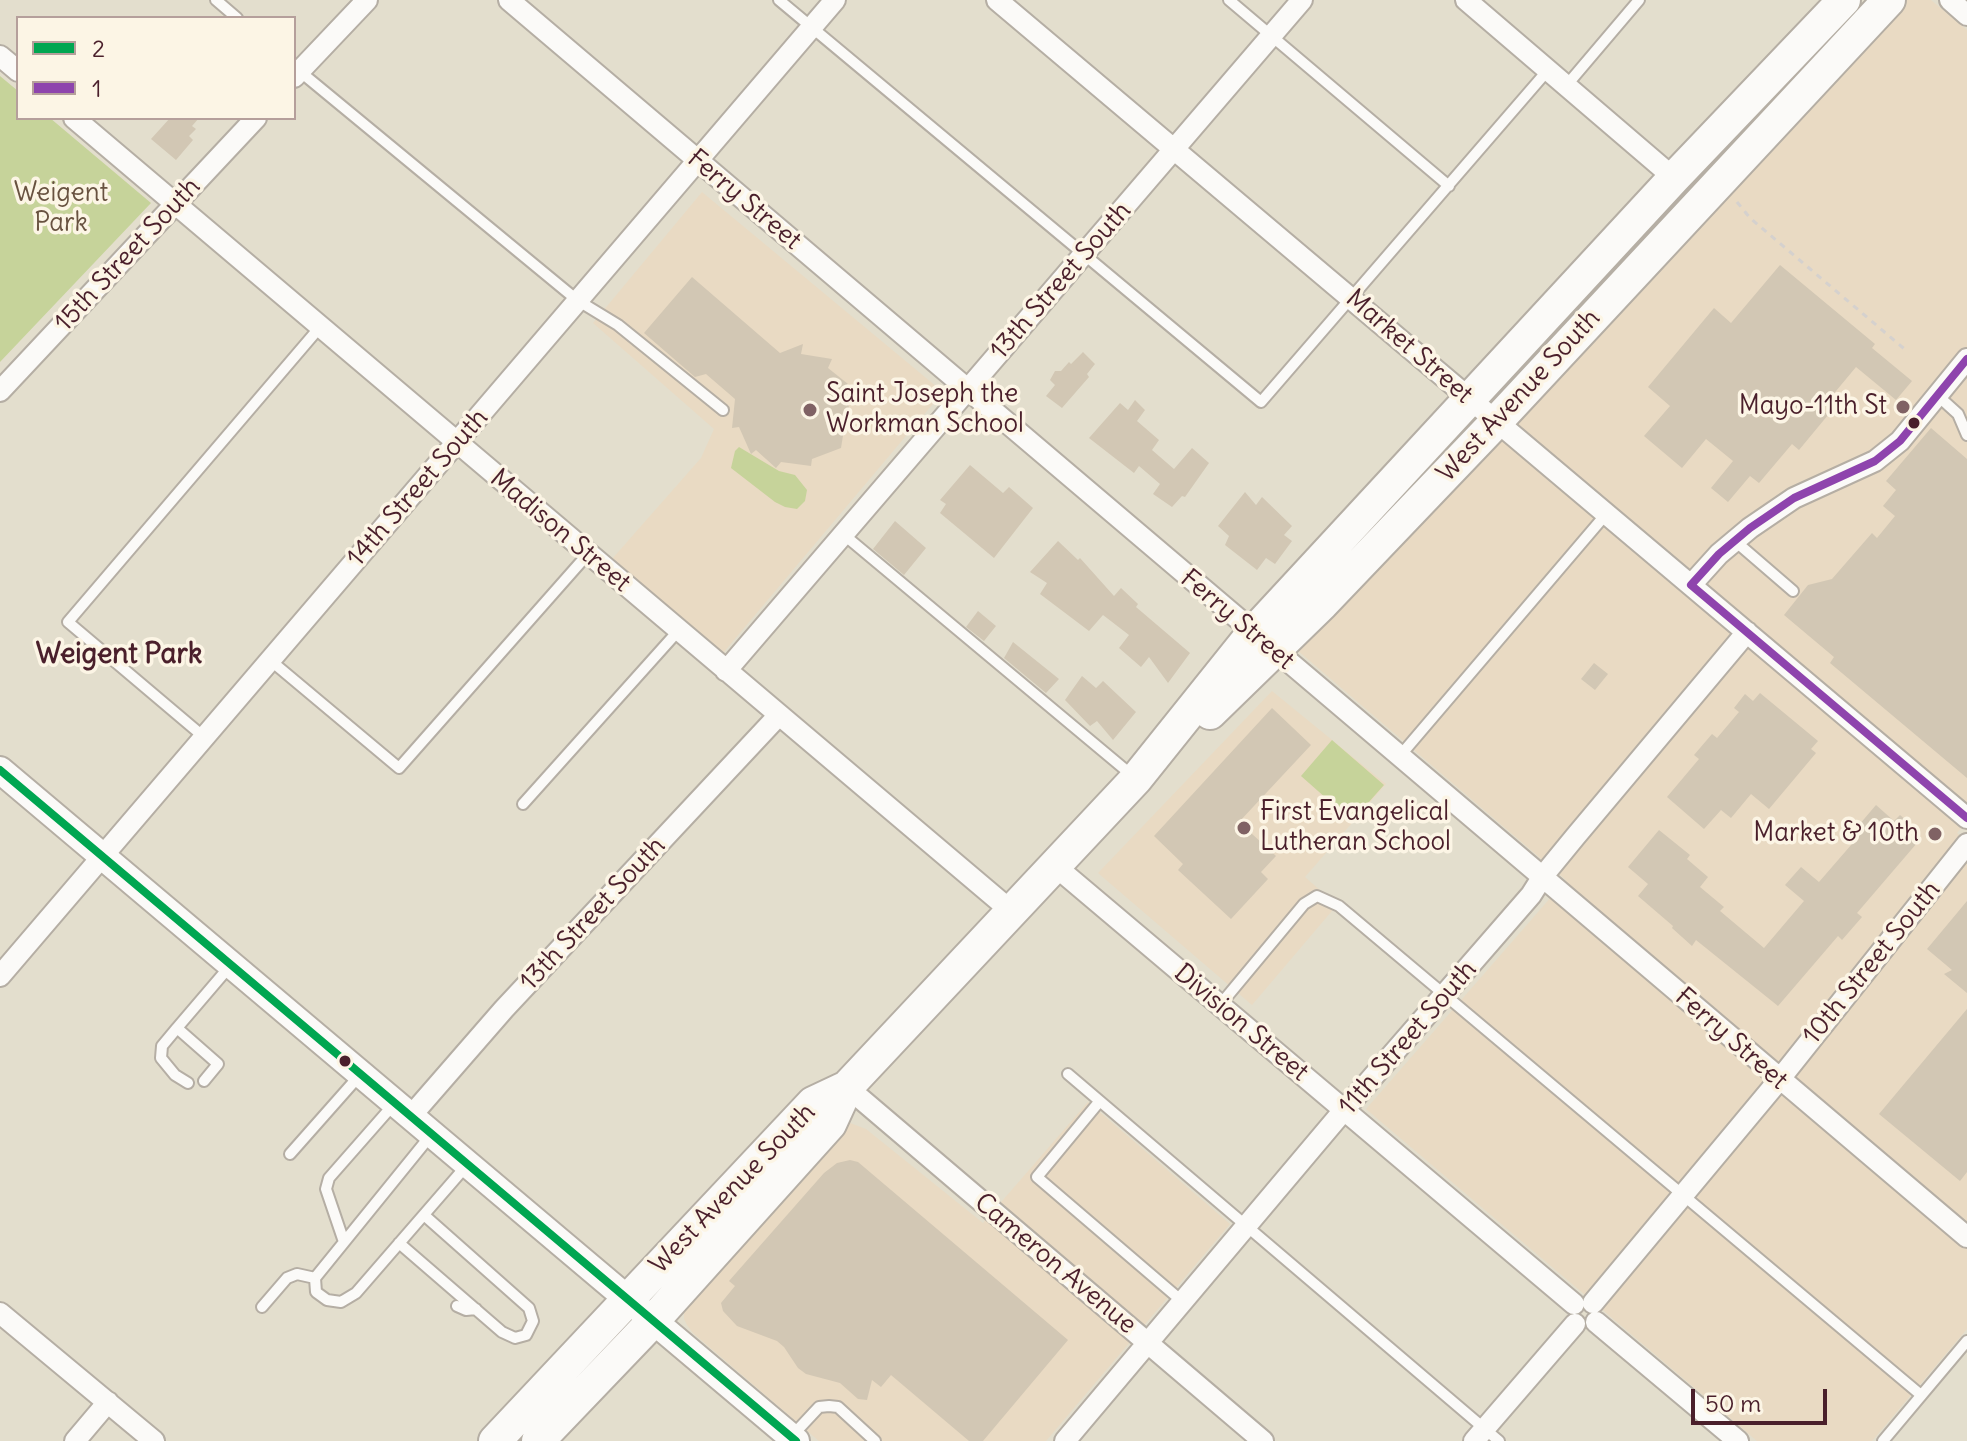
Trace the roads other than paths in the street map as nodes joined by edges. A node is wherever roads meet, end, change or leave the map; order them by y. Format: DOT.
graph roads {
  1 [pos="216,0"];
  2 [pos="367,0"];
  3 [pos="509,0"];
  4 [pos="779,0"];
  5 [pos="835,0"];
  6 [pos="997,0"];
  7 [pos="1229,0"];
  8 [pos="1302,0"];
  9 [pos="1466,0"];
  10 [pos="1639,0"];
  11 [pos="1844,0"];
  12 [pos="1889,0"];
  13 [pos="1950,0"];
  14 [pos="1967,15"];
  15 [pos="235,16"];
  16 [pos="811,28"];
  17 [pos="1271,36"];
  18 [pos="0,56"];
  19 [pos="16,69"];
  20 [pos="1548,70"];
  21 [pos="296,72"];
  22 [pos="1566,86"];
  23 [pos="76,120"];
  24 [pos="254,120"];
  25 [pos="1175,150"];
  26 [pos="697,160"];
  27 [pos="1674,178"];
  28 [pos="1449,186"];
  29 [pos="175,204"];
  30 [pos="1083,256"];
  31 [pos="1352,298"];
  32 [pos="577,300"];
  33 [pos="320,327"];
  34 [pos="1967,359"];
  35 [pos="967,389"];
  36 [pos="0,391"];
  37 [pos="1937,395"];
  38 [pos="1470,400"];
  39 [pos="723,410"];
  40 [pos="1962,412"];
  41 [pos="1496,422"];
  42 [pos="1967,435"];
  43 [pos="457,444"];
  44 [pos="1607,513"];
  45 [pos="843,534"];
  46 [pos="1735,541"];
  47 [pos="587,555"];
  48 [pos="1691,585"];
  49 [pos="1793,591"];
  50 [pos="679,630"];
  51 [pos="1747,632"];
  52 [pos="1264,643"];
  53 [pos="270,660"];
  54 [pos="726,671"];
  55 [pos="779,715"];
  56 [pos="204,737"];
  57 [pos="1399,757"];
  58 [pos="0,770"];
  59 [pos="1136,779"];
  60 [pos="523,804"];
  61 [pos="1967,818"];
  62 [pos="1967,844"];
  63 [pos="102,856"];
  64 [pos="1054,865"];
  65 [pos="1543,876"];
  66 [pos="1010,910"];
  67 [pos="232,965"];
  68 [pos="0,976"];
  69 [pos="1445,995"];
  70 [pos="1220,1005"];
  71 [pos="177,1028"];
  72 [pos="360,1074"];
  73 [pos="1068,1074"];
  74 [pos="1779,1080"];
  75 [pos="204,1081"];
  76 [pos="188,1083"];
  77 [pos="847,1087"];
  78 [pos="1099,1102"];
  79 [pos="402,1110"];
  80 [pos="1344,1110"];
  81 [pos="431,1135"];
  82 [pos="290,1154"];
  83 [pos="467,1165"];
  84 [pos="1682,1196"];
  85 [pos="424,1215"];
  86 [pos="1247,1229"];
  87 [pos="1967,1237"];
  88 [pos="344,1242"];
  89 [pos="399,1243"];
  90 [pos="315,1278"];
  91 [pos="444,1281"];
  92 [pos="444,1294"];
  93 [pos="627,1300"];
  94 [pos="1183,1302"];
  95 [pos="457,1306"];
  96 [pos="262,1307"];
  97 [pos="476,1309"];
  98 [pos="0,1313"];
  99 [pos="1584,1313"];
  100 [pos="652,1322"];
  101 [pos="1967,1341"];
  102 [pos="1148,1344"];
  103 [pos="1921,1395"];
  104 [pos="108,1402"];
  105 [pos="1486,1437"];
  106 [pos="793,1439"];
  107 [pos="75,1441"];
  108 [pos="154,1441"];
  109 [pos="495,1441"];
  110 [pos="538,1441"];
  111 [pos="875,1441"];
  112 [pos="1065,1441"];
  113 [pos="1263,1441"];
  114 [pos="1738,1441"];
  115 [pos="1883,1441"];
  1 -- 15 [label="lane"];
  2 -- 21 [label="street"];
  3 -- 26 [label="street, Ferry Street"];
  4 -- 16 [label="lane"];
  5 -- 16 [label="street, 14th Street South"];
  6 -- 25 [label="street, Market Street"];
  7 -- 17 [label="lane"];
  8 -- 17 [label="street, 13th Street South"];
  9 -- 20 [label="street"];
  10 -- 22 [label="lane"];
  11 -- 27 [label="main road, West Avenue South"];
  12 -- 41 [label="main road, West Avenue South"];
  13 -- 14 [label="street"];
  16 -- 26 [label="street, 14th Street South"];
  16 -- 30 [label="lane"];
  17 -- 25 [label="street, 13th Street South"];
  17 -- 28 [label="lane"];
  18 -- 19 [label="street"];
  20 -- 22 [label="street"];
  20 -- 28 [label="lane"];
  21 -- 32 [label="lane"];
  22 -- 27 [label="street"];
  23 -- 29 [label="street, Madison Street"];
  24 -- 29 [label="street, 15th Street South"];
  25 -- 30 [label="street, 13th Street South"];
  25 -- 31 [label="street, Market Street"];
  26 -- 32 [label="street, 14th Street South"];
  26 -- 35 [label="street, Ferry Street"];
  27 -- 38 [label="main road, West Avenue South"];
  28 -- 31 [label="lane"];
  29 -- 33 [label="street, Madison Street"];
  29 -- 36 [label="street, 15th Street South"];
  30 -- 31 [label="lane"];
  30 -- 35 [label="street, 13th Street South"];
  31 -- 38 [label="street, Market Street"];
  32 -- 39 [label="lane"];
  32 -- 43 [label="street, 14th Street South"];
  33 -- 43 [label="street, Madison Street"];
  33 -- 56 [label="lane"];
  34 -- 37 [label="street"];
  35 -- 45 [label="street, 13th Street South"];
  35 -- 52 [label="street, Ferry Street"];
  37 -- 40 [label="lane"];
  37 -- 46 [label="street"];
  38 -- 41 [label="street, Market Street"];
  38 -- 52 [label="main road, West Avenue South"];
  40 -- 42 [label="lane"];
  41 -- 44 [label="street, Market Street"];
  41 -- 52 [label="main road, West Avenue South"];
  43 -- 47 [label="street, Madison Street"];
  43 -- 53 [label="street, 14th Street South"];
  44 -- 48 [label="street, Market Street"];
  44 -- 57 [label="lane"];
  45 -- 54 [label="street, 13th Street South"];
  45 -- 59 [label="lane"];
  46 -- 48 [label="street"];
  46 -- 49 [label="lane"];
  47 -- 50 [label="street, Madison Street"];
  47 -- 53 [label="lane"];
  48 -- 51 [label="street, Market Street"];
  50 -- 54 [label="street, Madison Street"];
  50 -- 60 [label="lane"];
  51 -- 61 [label="street, Market Street"];
  51 -- 65 [label="street, 11th Street South"];
  52 -- 57 [label="street, Ferry Street"];
  52 -- 59 [label="main road, West Avenue South"];
  53 -- 56 [label="street, 14th Street South"];
  54 -- 55 [label="street, Madison Street"];
  55 -- 66 [label="street, Madison Street"];
  55 -- 79 [label="street, 13th Street South"];
  56 -- 63 [label="street, 14th Street South"];
  57 -- 65 [label="street, Ferry Street"];
  58 -- 63 [label="street"];
  59 -- 64 [label="main road, West Avenue South"];
  62 -- 74 [label="street, 10th Street South"];
  63 -- 67 [label="street"];
  63 -- 68 [label="street, 14th Street South"];
  64 -- 66 [label="main road, West Avenue South"];
  64 -- 70 [label="street, Division Street"];
  65 -- 69 [label="street, 11th Street South"];
  65 -- 74 [label="street, Ferry Street"];
  66 -- 77 [label="main road, West Avenue South"];
  67 -- 71 [label="lane"];
  67 -- 72 [label="street"];
  69 -- 70 [label="lane"];
  69 -- 80 [label="street, 11th Street South"];
  69 -- 84 [label="lane"];
  70 -- 80 [label="street, Division Street"];
  71 -- 75 [label="lane"];
  71 -- 76 [label="lane"];
  72 -- 79 [label="street"];
  72 -- 82 [label="lane"];
  73 -- 78 [label="lane"];
  74 -- 84 [label="street, 10th Street South"];
  74 -- 87 [label="street, Ferry Street"];
  77 -- 93 [label="main road, West Avenue South"];
  77 -- 100 [label="main road, West Avenue South"];
  77 -- 102 [label="street, Cameron Avenue"];
  78 -- 86 [label="lane"];
  78 -- 94 [label="lane"];
  79 -- 81 [label="street"];
  79 -- 88 [label="lane"];
  80 -- 86 [label="street, 11th Street South"];
  80 -- 99 [label="street, Division Street"];
  81 -- 83 [label="street"];
  81 -- 88 [label="lane"];
  83 -- 85 [label="lane"];
  83 -- 93 [label="street"];
  84 -- 99 [label="street, 10th Street South"];
  84 -- 103 [label="lane"];
  85 -- 89 [label="lane"];
  85 -- 97 [label="lane"];
  86 -- 94 [label="street, 11th Street South"];
  86 -- 105 [label="lane"];
  88 -- 90 [label="lane"];
  89 -- 90 [label="lane"];
  89 -- 91 [label="lane"];
  90 -- 96 [label="lane"];
  91 -- 92 [label="lane"];
  91 -- 97 [label="lane"];
  93 -- 100 [label="street"];
  93 -- 109 [label="main road, West Avenue South"];
  94 -- 102 [label="street, 11th Street South"];
  95 -- 97 [label="lane"];
  98 -- 104 [label="street"];
  99 -- 105 [label="street, 10th Street South"];
  99 -- 114 [label="street, Division Street"];
  100 -- 106 [label="street"];
  100 -- 110 [label="main road, West Avenue South"];
  101 -- 103 [label="lane"];
  102 -- 112 [label="street, 11th Street South"];
  102 -- 113 [label="street, Cameron Avenue"];
  103 -- 115 [label="lane"];
  104 -- 107 [label="street"];
  104 -- 108 [label="street"];
  106 -- 111 [label="lane"];
}
